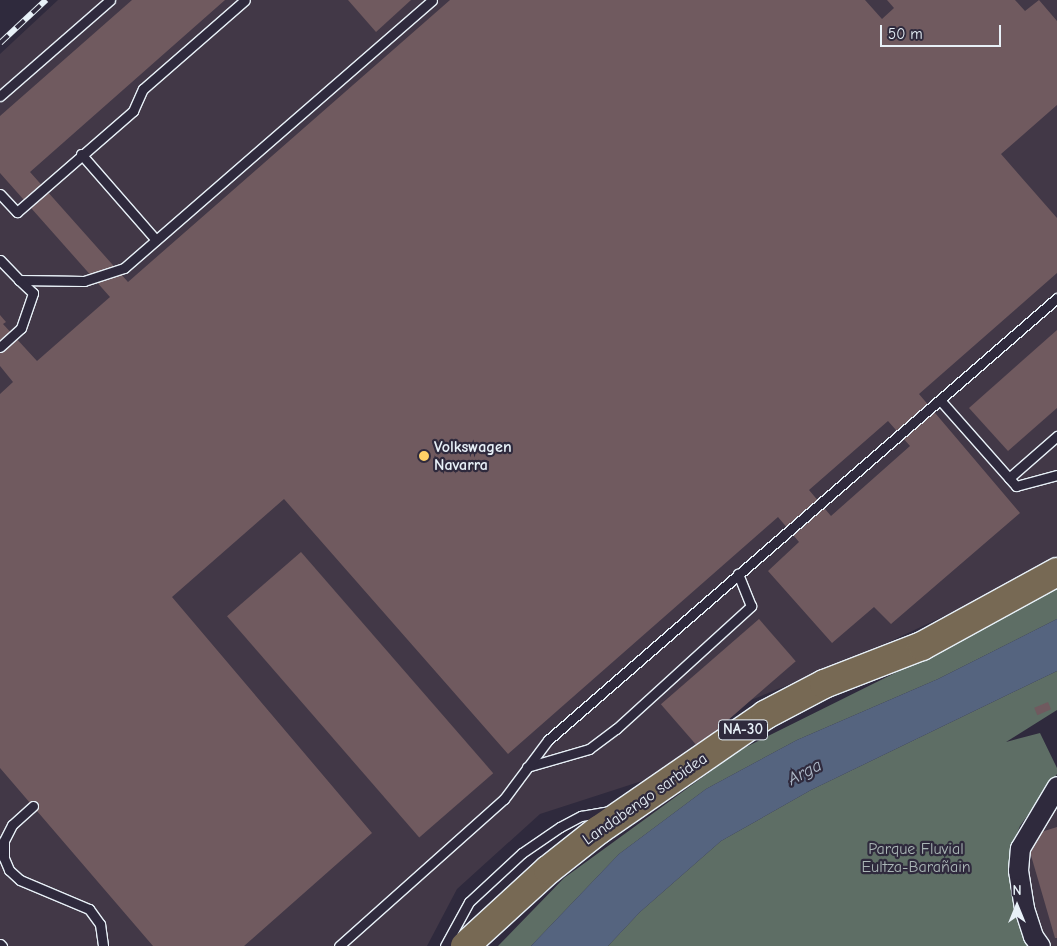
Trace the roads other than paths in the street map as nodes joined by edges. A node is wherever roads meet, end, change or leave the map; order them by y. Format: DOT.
graph roads {
  1 [pos="110,0"];
  2 [pos="245,0"];
  3 [pos="432,0"];
  4 [pos="0,96"];
  5 [pos="81,154"];
  6 [pos="0,194"];
  7 [pos="156,240"];
  8 [pos="0,260"];
  9 [pos="19,280"];
  10 [pos="1057,298"];
  11 [pos="0,346"];
  12 [pos="940,400"];
  13 [pos="1057,436"];
  14 [pos="1057,475"];
  15 [pos="1009,478"];
  16 [pos="1057,572"];
  17 [pos="738,574"];
  18 [pos="527,767"];
  19 [pos="1057,786"];
  20 [pos="33,806"];
  21 [pos="627,810"];
  22 [pos="102,946"];
  23 [pos="339,946"];
  24 [pos="445,946"];
  25 [pos="465,946"];
  26 [pos="1040,946"];
  1 -- 4 [label="lane"];
  2 -- 5 [label="lane"];
  3 -- 7 [label="lane"];
  5 -- 6 [label="lane"];
  5 -- 7 [label="lane"];
  7 -- 9 [label="lane"];
  8 -- 9 [label="lane"];
  9 -- 11 [label="lane"];
  10 -- 12 [label="lane"];
  12 -- 15 [label="lane"];
  12 -- 17 [label="lane"];
  13 -- 15 [label="lane"];
  14 -- 15 [label="lane"];
  16 -- 21 [label="highway, Landabengo sarbidea / NA-30"];
  17 -- 18 [label="lane"];
  17 -- 18 [label="lane"];
  18 -- 23 [label="lane"];
  19 -- 26 [label="street"];
  20 -- 22 [label="lane"];
  21 -- 24 [label="lane"];
  21 -- 25 [label="highway, Landabengo sarbidea / NA-30"];
}
